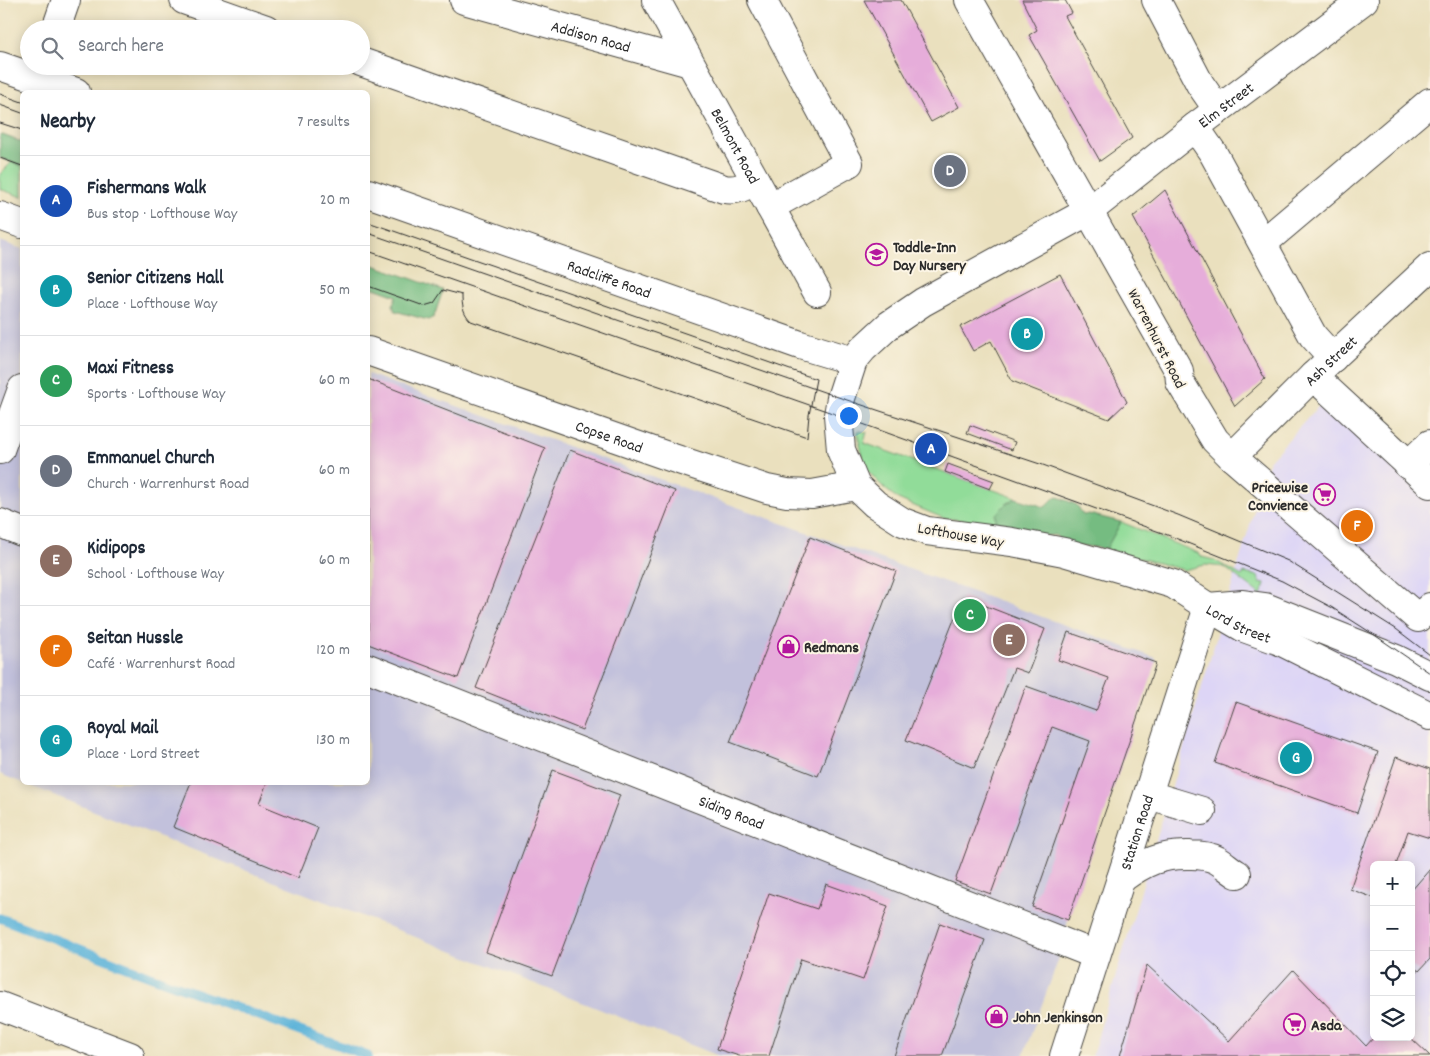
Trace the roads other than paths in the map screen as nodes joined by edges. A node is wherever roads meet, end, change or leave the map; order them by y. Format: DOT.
graph roads {
  1 [pos="66,0"];
  2 [pos="184,0"];
  3 [pos="464,0"];
  4 [pos="656,0"];
  5 [pos="762,0"];
  6 [pos="969,0"];
  7 [pos="1156,0"];
  8 [pos="1364,0"];
  9 [pos="1337,9"];
  10 [pos="59,20"];
  11 [pos="241,20"];
  12 [pos="690,63"];
  13 [pos="370,65"];
  14 [pos="0,66"];
  15 [pos="20,69"];
  16 [pos="45,75"];
  17 [pos="72,90"];
  18 [pos="1430,102"];
  19 [pos="1218,110"];
  20 [pos="1195,127"];
  21 [pos="755,180"];
  22 [pos="370,194"];
  23 [pos="770,207"];
  24 [pos="1089,211"];
  25 [pos="0,216"];
  26 [pos="20,223"];
  27 [pos="1263,243"];
  28 [pos="1430,267"];
  29 [pos="817,292"];
  30 [pos="370,352"];
  31 [pos="853,361"];
  32 [pos="1323,367"];
  33 [pos="20,395"];
  34 [pos="1430,444"];
  35 [pos="0,450"];
  36 [pos="1232,457"];
  37 [pos="1408,465"];
  38 [pos="1430,484"];
  39 [pos="856,486"];
  40 [pos="0,523"];
  41 [pos="20,531"];
  42 [pos="1208,608"];
  43 [pos="1424,613"];
  44 [pos="370,669"];
  45 [pos="1430,676"];
  46 [pos="1430,716"];
  47 [pos="1148,795"];
  48 [pos="1202,811"];
  49 [pos="1237,874"];
  50 [pos="1121,879"];
  51 [pos="1096,955"];
  52 [pos="0,1006"];
  53 [pos="130,1056"];
  54 [pos="1064,1056"];
  1 -- 10 [label="main road"];
  2 -- 11 [label="main road"];
  3 -- 12 [label="main road, Addison Road"];
  4 -- 12 [label="main road, Belmont Road"];
  5 -- 23 [label="main road"];
  6 -- 24 [label="main road, Warrenhurst Road"];
  7 -- 19 [label="main road"];
  8 -- 9 [label="main road, Elm Street"];
  9 -- 19 [label="main road, Elm Street"];
  12 -- 21 [label="main road, Belmont Road"];
  13 -- 21 [label="main road"];
  14 -- 15 [label="main road"];
  16 -- 17 [label="main road"];
  18 -- 27 [label="main road"];
  19 -- 20 [label="main road, Elm Street"];
  20 -- 24 [label="main road, Elm Street"];
  20 -- 27 [label="main road"];
  21 -- 23 [label="main road, Belmont Road"];
  22 -- 31 [label="main road, Radcliffe Road"];
  23 -- 29 [label="main road, Belmont Road"];
  24 -- 31 [label="main road, Lofthouse Way"];
  24 -- 36 [label="main road, Warrenhurst Road"];
  25 -- 26 [label="main road"];
  27 -- 32 [label="main road"];
  28 -- 32 [label="main road, Ash Street"];
  30 -- 39 [label="main road, Copse Road"];
  31 -- 39 [label="main road, Lofthouse Way"];
  32 -- 36 [label="main road, Ash Street"];
  32 -- 37 [label="main road"];
  33 -- 35 [label="main road"];
  34 -- 37 [label="main road"];
  36 -- 43 [label="main road, Warrenhurst Road"];
  37 -- 38 [label="main road"];
  39 -- 42 [label="main road, Lofthouse Way"];
  40 -- 41 [label="main road"];
  42 -- 45 [label="main road, Lord Street"];
  42 -- 46 [label="main road, Lord Street"];
  42 -- 47 [label="main road, Station Road"];
  44 -- 51 [label="main road, Siding Road"];
  47 -- 48 [label="main road"];
  47 -- 50 [label="main road, Station Road"];
  49 -- 50 [label="main road"];
  50 -- 51 [label="main road, Station Road"];
  51 -- 54 [label="main road, Station Road"];
  52 -- 53 [label="main road"];
}
